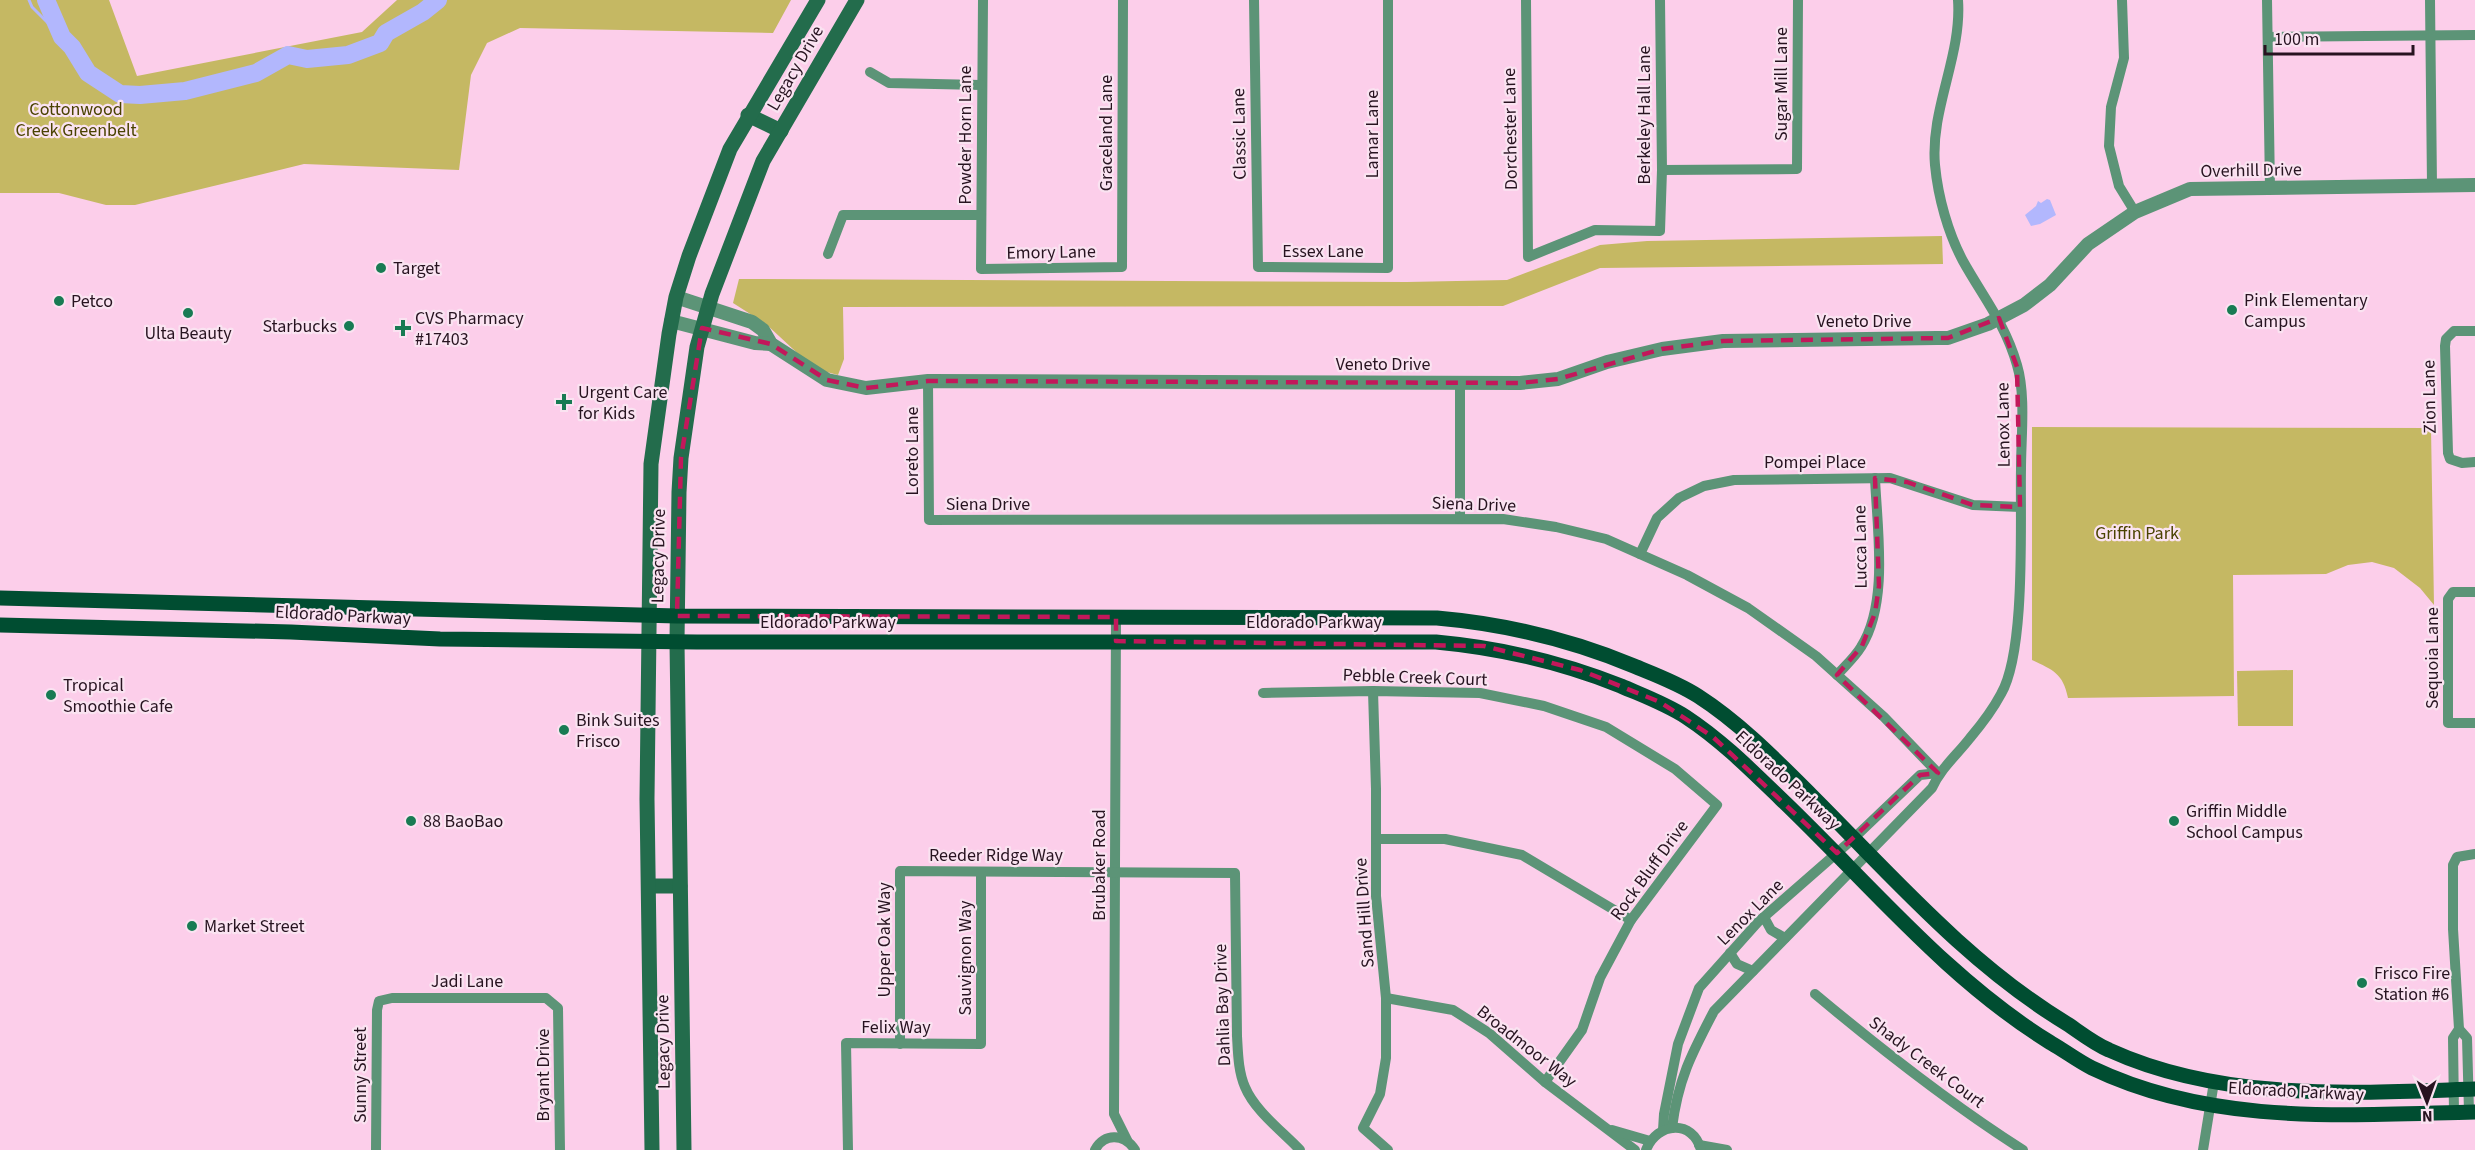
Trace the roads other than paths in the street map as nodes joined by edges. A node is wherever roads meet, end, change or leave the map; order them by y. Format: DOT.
graph roads {
  1 [pos="818,0"];
  2 [pos="857,0"];
  3 [pos="983,0"];
  4 [pos="1124,0"];
  5 [pos="1254,0"];
  6 [pos="1388,0"];
  7 [pos="1526,0"];
  8 [pos="1660,0"];
  9 [pos="1798,0"];
  10 [pos="1958,0"];
  11 [pos="2122,0"];
  12 [pos="2267,0"];
  13 [pos="2430,0"];
  14 [pos="2475,35"];
  15 [pos="2431,36"];
  16 [pos="2268,37"];
  17 [pos="870,72"];
  18 [pos="981,85"];
  19 [pos="748,115"];
  20 [pos="781,131"];
  21 [pos="1662,170"];
  22 [pos="2432,185"];
  23 [pos="2475,185"];
  24 [pos="2270,188"];
  25 [pos="2135,212"];
  26 [pos="981,215"];
  27 [pos="1660,231"];
  28 [pos="828,254"];
  29 [pos="1122,267"];
  30 [pos="1258,267"];
  31 [pos="1388,268"];
  32 [pos="981,269"];
  33 [pos="676,297"];
  34 [pos="708,306"];
  35 [pos="1999,318"];
  36 [pos="671,321"];
  37 [pos="702,328"];
  38 [pos="2475,331"];
  39 [pos="771,344"];
  40 [pos="928,381"];
  41 [pos="1460,382"];
  42 [pos="2475,462"];
  43 [pos="1875,478"];
  44 [pos="2020,507"];
  45 [pos="1460,519"];
  46 [pos="929,520"];
  47 [pos="1640,554"];
  48 [pos="2475,592"];
  49 [pos="0,598"];
  50 [pos="137,603"];
  51 [pos="154,603"];
  52 [pos="649,615"];
  53 [pos="677,616"];
  54 [pos="1116,617"];
  55 [pos="0,625"];
  56 [pos="133,629"];
  57 [pos="153,630"];
  58 [pos="649,641"];
  59 [pos="1116,641"];
  60 [pos="677,642"];
  61 [pos="1837,675"];
  62 [pos="1373,691"];
  63 [pos="1263,693"];
  64 [pos="2475,723"];
  65 [pos="1938,773"];
  66 [pos="1717,805"];
  67 [pos="1854,838"];
  68 [pos="1376,839"];
  69 [pos="1869,852"];
  70 [pos="1837,853"];
  71 [pos="2475,854"];
  72 [pos="1853,869"];
  73 [pos="900,872"];
  74 [pos="981,872"];
  75 [pos="1116,872"];
  76 [pos="1235,873"];
  77 [pos="649,886"];
  78 [pos="680,886"];
  79 [pos="1764,917"];
  80 [pos="1631,920"];
  81 [pos="1785,938"];
  82 [pos="1730,953"];
  83 [pos="1753,971"];
  84 [pos="1815,994"];
  85 [pos="1386,998"];
  86 [pos="379,1000"];
  87 [pos="554,1002"];
  88 [pos="900,1044"];
  89 [pos="981,1044"];
  90 [pos="1545,1082"];
  91 [pos="2214,1082"];
  92 [pos="2465,1089"];
  93 [pos="2349,1090"];
  94 [pos="2210,1106"];
  95 [pos="2466,1112"];
  96 [pos="1114,1114"];
  97 [pos="2349,1115"];
  98 [pos="1606,1128"];
  99 [pos="1668,1129"];
  100 [pos="1107,1138"];
  101 [pos="1127,1140"];
  102 [pos="1648,1146"];
  103 [pos="1700,1147"];
  104 [pos="376,1150"];
  105 [pos="560,1150"];
  106 [pos="652,1150"];
  107 [pos="684,1150"];
  108 [pos="848,1150"];
  109 [pos="1094,1150"];
  110 [pos="1135,1150"];
  111 [pos="1300,1150"];
  112 [pos="1388,1150"];
  113 [pos="1635,1150"];
  114 [pos="1727,1150"];
  115 [pos="2023,1150"];
  116 [pos="2203,1150"];
  1 -- 19 [label="main road, Legacy Drive"];
  2 -- 20 [label="main road, Legacy Drive"];
  3 -- 18 [label="street, Powder Horn Lane"];
  4 -- 29 [label="street, Graceland Lane"];
  5 -- 30 [label="street, Classic Lane"];
  6 -- 31 [label="street, Lamar Lane"];
  7 -- 27 [label="street, Dorchester Lane"];
  8 -- 21 [label="street, Berkeley Hall Lane"];
  9 -- 21 [label="street, Sugar Mill Lane"];
  10 -- 35 [label="street, Lenox Lane"];
  11 -- 25 [label="street"];
  12 -- 16 [label="street"];
  13 -- 15 [label="street"];
  14 -- 15 [label="street"];
  15 -- 16 [label="street"];
  15 -- 22 [label="street"];
  16 -- 24 [label="street"];
  17 -- 18 [label="street"];
  18 -- 26 [label="street, Powder Horn Lane"];
  19 -- 20 [label="main road"];
  19 -- 33 [label="main road, Legacy Drive"];
  20 -- 34 [label="main road, Legacy Drive"];
  21 -- 27 [label="street, Berkeley Hall Lane"];
  22 -- 23 [label="street, Overhill Drive"];
  22 -- 24 [label="street, Overhill Drive"];
  24 -- 25 [label="street, Overhill Drive"];
  25 -- 35 [label="street, Overhill Drive"];
  26 -- 28 [label="street"];
  26 -- 32 [label="street, Powder Horn Lane"];
  29 -- 32 [label="street, Emory Lane"];
  30 -- 31 [label="street, Essex Lane"];
  33 -- 34 [label="street, Veneto Drive"];
  33 -- 36 [label="main road, Legacy Drive"];
  34 -- 37 [label="main road, Legacy Drive"];
  34 -- 39 [label="street, Veneto Drive"];
  35 -- 41 [label="street, Veneto Drive"];
  35 -- 44 [label="street, Lenox Lane"];
  36 -- 37 [label="street, Veneto Drive"];
  36 -- 52 [label="main road, Legacy Drive"];
  37 -- 39 [label="street, Veneto Drive"];
  37 -- 53 [label="main road, Legacy Drive"];
  38 -- 42 [label="street, Zion Lane"];
  39 -- 40 [label="street, Veneto Drive"];
  40 -- 41 [label="street, Veneto Drive"];
  40 -- 46 [label="street, Loreto Lane"];
  41 -- 45 [label="street"];
  43 -- 44 [label="street, Pompei Place"];
  43 -- 47 [label="street, Pompei Place"];
  43 -- 61 [label="street, Lucca Lane"];
  44 -- 65 [label="street, Lenox Lane"];
  45 -- 46 [label="street, Siena Drive"];
  45 -- 47 [label="street, Siena Drive"];
  47 -- 61 [label="street, Siena Drive"];
  48 -- 64 [label="street, Sequoia Lane"];
  49 -- 50 [label="main road, Eldorado Parkway"];
  50 -- 51 [label="main road, Eldorado Parkway"];
  50 -- 56 [label="main road"];
  51 -- 52 [label="main road, Eldorado Parkway"];
  51 -- 57 [label="main road"];
  52 -- 53 [label="main road, Eldorado Parkway"];
  52 -- 58 [label="main road, Legacy Drive"];
  53 -- 54 [label="main road, Eldorado Parkway"];
  53 -- 60 [label="main road, Legacy Drive"];
  54 -- 59 [label="street, Brubaker Road"];
  54 -- 67 [label="main road, Eldorado Parkway"];
  55 -- 56 [label="main road, Eldorado Parkway"];
  56 -- 57 [label="main road, Eldorado Parkway"];
  57 -- 58 [label="main road, Eldorado Parkway"];
  58 -- 60 [label="main road, Eldorado Parkway"];
  58 -- 77 [label="main road, Legacy Drive"];
  59 -- 60 [label="main road, Eldorado Parkway"];
  59 -- 70 [label="main road, Eldorado Parkway"];
  59 -- 75 [label="street, Brubaker Road"];
  60 -- 78 [label="main road, Legacy Drive"];
  61 -- 65 [label="street, Siena Drive"];
  62 -- 63 [label="street, Pebble Creek Court"];
  62 -- 66 [label="street, Pebble Creek Court"];
  62 -- 68 [label="street, Sand Hill Drive"];
  65 -- 67 [label="street, Lenox Lane"];
  65 -- 69 [label="street, Lenox Lane"];
  66 -- 80 [label="street, Rock Bluff Drive"];
  67 -- 69 [label="main road, Eldorado Parkway"];
  67 -- 70 [label="street, Lenox Lane"];
  68 -- 80 [label="street"];
  68 -- 85 [label="street, Sand Hill Drive"];
  69 -- 72 [label="street, Lenox Lane"];
  69 -- 91 [label="main road, Eldorado Parkway"];
  70 -- 72 [label="main road, Eldorado Parkway"];
  70 -- 79 [label="street, Lenox Lane"];
  71 -- 92 [label="street"];
  72 -- 81 [label="street, Lenox Lane"];
  72 -- 94 [label="main road, Eldorado Parkway"];
  73 -- 74 [label="street, Reeder Ridge Way"];
  73 -- 88 [label="street, Upper Oak Way"];
  74 -- 75 [label="street, Reeder Ridge Way"];
  74 -- 89 [label="street, Sauvignon Way"];
  75 -- 76 [label="street, Reeder Ridge Way"];
  75 -- 96 [label="street, Brubaker Road"];
  76 -- 111 [label="street, Dahlia Bay Drive"];
  77 -- 78 [label="main road"];
  77 -- 106 [label="main road, Legacy Drive"];
  78 -- 107 [label="main road, Legacy Drive"];
  79 -- 81 [label="street"];
  79 -- 82 [label="street, Lenox Lane"];
  80 -- 90 [label="street, Rock Bluff Drive"];
  81 -- 83 [label="street, Lenox Lane"];
  82 -- 83 [label="street"];
  82 -- 99 [label="street, Lenox Lane"];
  83 -- 99 [label="street, Lenox Lane"];
  84 -- 115 [label="street, Shady Creek Court"];
  85 -- 90 [label="street, Broadmoor Way"];
  85 -- 112 [label="street, Sand Hill Drive"];
  86 -- 87 [label="street, Jadi Lane"];
  86 -- 104 [label="street, Sunny Street"];
  87 -- 105 [label="street, Bryant Drive"];
  88 -- 89 [label="street, Felix Way"];
  88 -- 108 [label="street, Felix Way"];
  90 -- 98 [label="street, Broadmoor Way"];
  91 -- 93 [label="main road, Eldorado Parkway"];
  91 -- 94 [label="street"];
  92 -- 93 [label="main road, Eldorado Parkway"];
  92 -- 95 [label="street"];
  93 -- 97 [label="main road"];
  94 -- 97 [label="main road, Eldorado Parkway"];
  94 -- 116 [label="street"];
  95 -- 97 [label="main road, Eldorado Parkway"];
  96 -- 100 [label="street, Brubaker Road"];
  96 -- 101 [label="street, Brubaker Road"];
  98 -- 102 [label="street, Broadmoor Way"];
  98 -- 113 [label="street, Broadmoor Way"];
  99 -- 102 [label="street"];
  99 -- 103 [label="street"];
  100 -- 101 [label="street"];
  100 -- 109 [label="street"];
  101 -- 110 [label="street, Brubaker Road"];
  103 -- 114 [label="street"];
}
